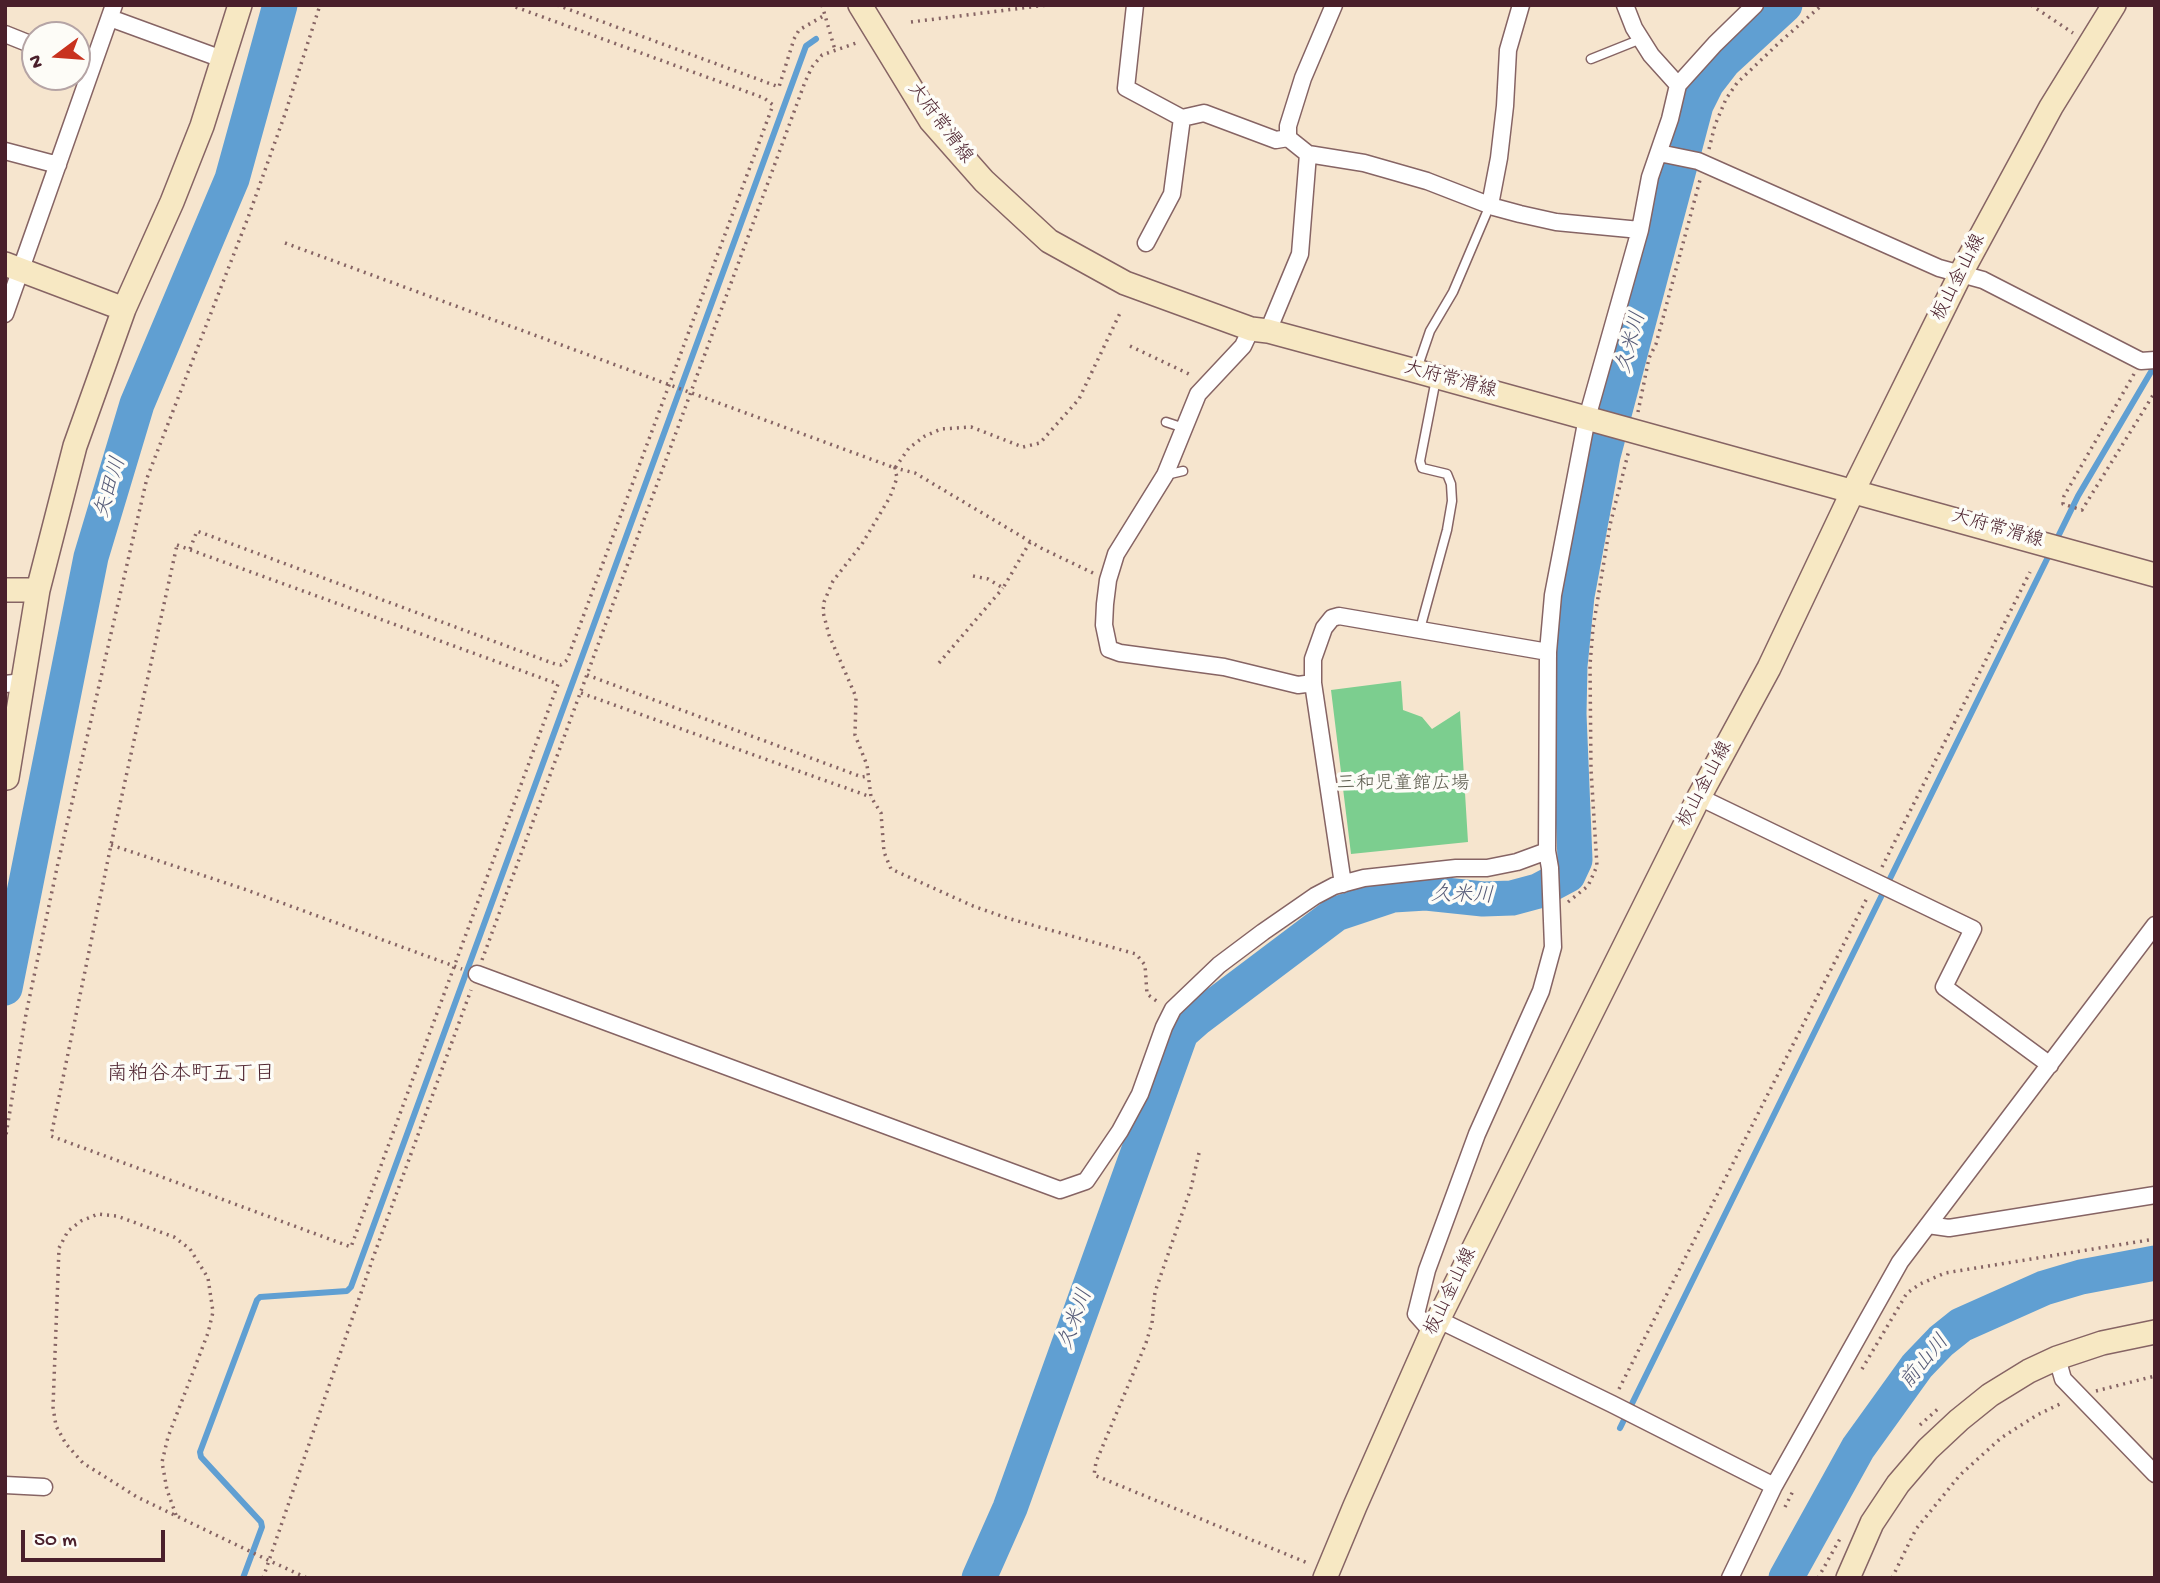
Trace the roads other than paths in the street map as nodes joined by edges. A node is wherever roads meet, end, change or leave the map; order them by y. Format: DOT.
graph roads {
  1 [pos="240,5"];
  2 [pos="860,5"];
  3 [pos="1135,5"];
  4 [pos="1334,5"];
  5 [pos="1521,5"];
  6 [pos="1625,5"];
  7 [pos="2114,5"];
  8 [pos="1749,8"];
  9 [pos="112,12"];
  10 [pos="1641,39"];
  11 [pos="91,52"];
  12 [pos="222,59"];
  13 [pos="1591,59"];
  14 [pos="1678,85"];
  15 [pos="77,91"];
  16 [pos="1182,118"];
  17 [pos="1288,138"];
  18 [pos="5,151"];
  19 [pos="1308,154"];
  20 [pos="1663,154"];
  21 [pos="58,165"];
  22 [pos="1490,205"];
  23 [pos="1640,230"];
  24 [pos="1146,243"];
  25 [pos="13,267"];
  26 [pos="1961,273"];
  27 [pos="124,309"];
  28 [pos="5,314"];
  29 [pos="1259,330"];
  30 [pos="2148,360"];
  31 [pos="1426,374"];
  32 [pos="1587,418"];
  33 [pos="1166,422"];
  34 [pos="1184,428"];
  35 [pos="1183,471"];
  36 [pos="1165,475"];
  37 [pos="1853,491"];
  38 [pos="2155,575"];
  39 [pos="5,590"];
  40 [pos="38,590"];
  41 [pos="1420,629"];
  42 [pos="1548,652"];
  43 [pos="14,683"];
  44 [pos="1313,683"];
  45 [pos="6,781"];
  46 [pos="1699,797"];
  47 [pos="1547,851"];
  48 [pos="1343,884"];
  49 [pos="2155,925"];
  50 [pos="477,974"];
  51 [pos="2050,1065"];
  52 [pos="2155,1195"];
  53 [pos="1928,1225"];
  54 [pos="1436,1326"];
  55 [pos="2155,1332"];
  56 [pos="2057,1358"];
  57 [pos="2155,1474"];
  58 [pos="5,1485"];
  59 [pos="1774,1486"];
  60 [pos="44,1487"];
  61 [pos="1326,1575"];
  62 [pos="1730,1578"];
  63 [pos="1848,1578"];
  1 -- 12 [label="main road"];
  2 -- 29 [label="main road, 大府常滑線"];
  3 -- 16 [label="street"];
  4 -- 17 [label="street"];
  5 -- 22 [label="street"];
  6 -- 10 [label="street"];
  7 -- 26 [label="main road, 板山金山線"];
  8 -- 14 [label="street"];
  9 -- 11 [label="street"];
  9 -- 12 [label="street"];
  10 -- 13 [label="lane"];
  10 -- 14 [label="street"];
  12 -- 27 [label="main road"];
  14 -- 20 [label="street"];
  15 -- 21 [label="street"];
  16 -- 17 [label="street"];
  16 -- 24 [label="street"];
  17 -- 19 [label="street"];
  18 -- 21 [label="street"];
  19 -- 22 [label="street"];
  19 -- 29 [label="street"];
  20 -- 23 [label="street"];
  20 -- 26 [label="street"];
  21 -- 25 [label="street"];
  22 -- 23 [label="street"];
  22 -- 31 [label="lane"];
  23 -- 32 [label="street"];
  25 -- 27 [label="main road"];
  25 -- 28 [label="street"];
  26 -- 30 [label="street"];
  26 -- 37 [label="main road, 板山金山線"];
  27 -- 40 [label="main road"];
  29 -- 31 [label="main road, 大府常滑線"];
  29 -- 34 [label="street"];
  31 -- 32 [label="main road, 大府常滑線"];
  31 -- 41 [label="lane"];
  32 -- 37 [label="main road, 大府常滑線"];
  32 -- 42 [label="street"];
  33 -- 34 [label="lane"];
  34 -- 36 [label="street"];
  35 -- 36 [label="lane"];
  36 -- 44 [label="street"];
  37 -- 38 [label="main road, 大府常滑線"];
  37 -- 46 [label="main road, 板山金山線"];
  39 -- 40 [label="main road"];
  40 -- 43 [label="main road"];
  41 -- 42 [label="street"];
  41 -- 44 [label="street"];
  42 -- 47 [label="street"];
  43 -- 45 [label="main road"];
  44 -- 48 [label="street"];
  46 -- 51 [label="street"];
  46 -- 54 [label="main road, 板山金山線"];
  47 -- 48 [label="street"];
  47 -- 54 [label="street"];
  48 -- 50 [label="street"];
  49 -- 51 [label="street"];
  51 -- 53 [label="street"];
  52 -- 53 [label="street"];
  53 -- 59 [label="street"];
  54 -- 59 [label="street"];
  54 -- 61 [label="main road, 板山金山線"];
  55 -- 56 [label="main road"];
  56 -- 57 [label="street"];
  56 -- 63 [label="main road"];
  58 -- 60 [label="street"];
  59 -- 62 [label="street"];
}
